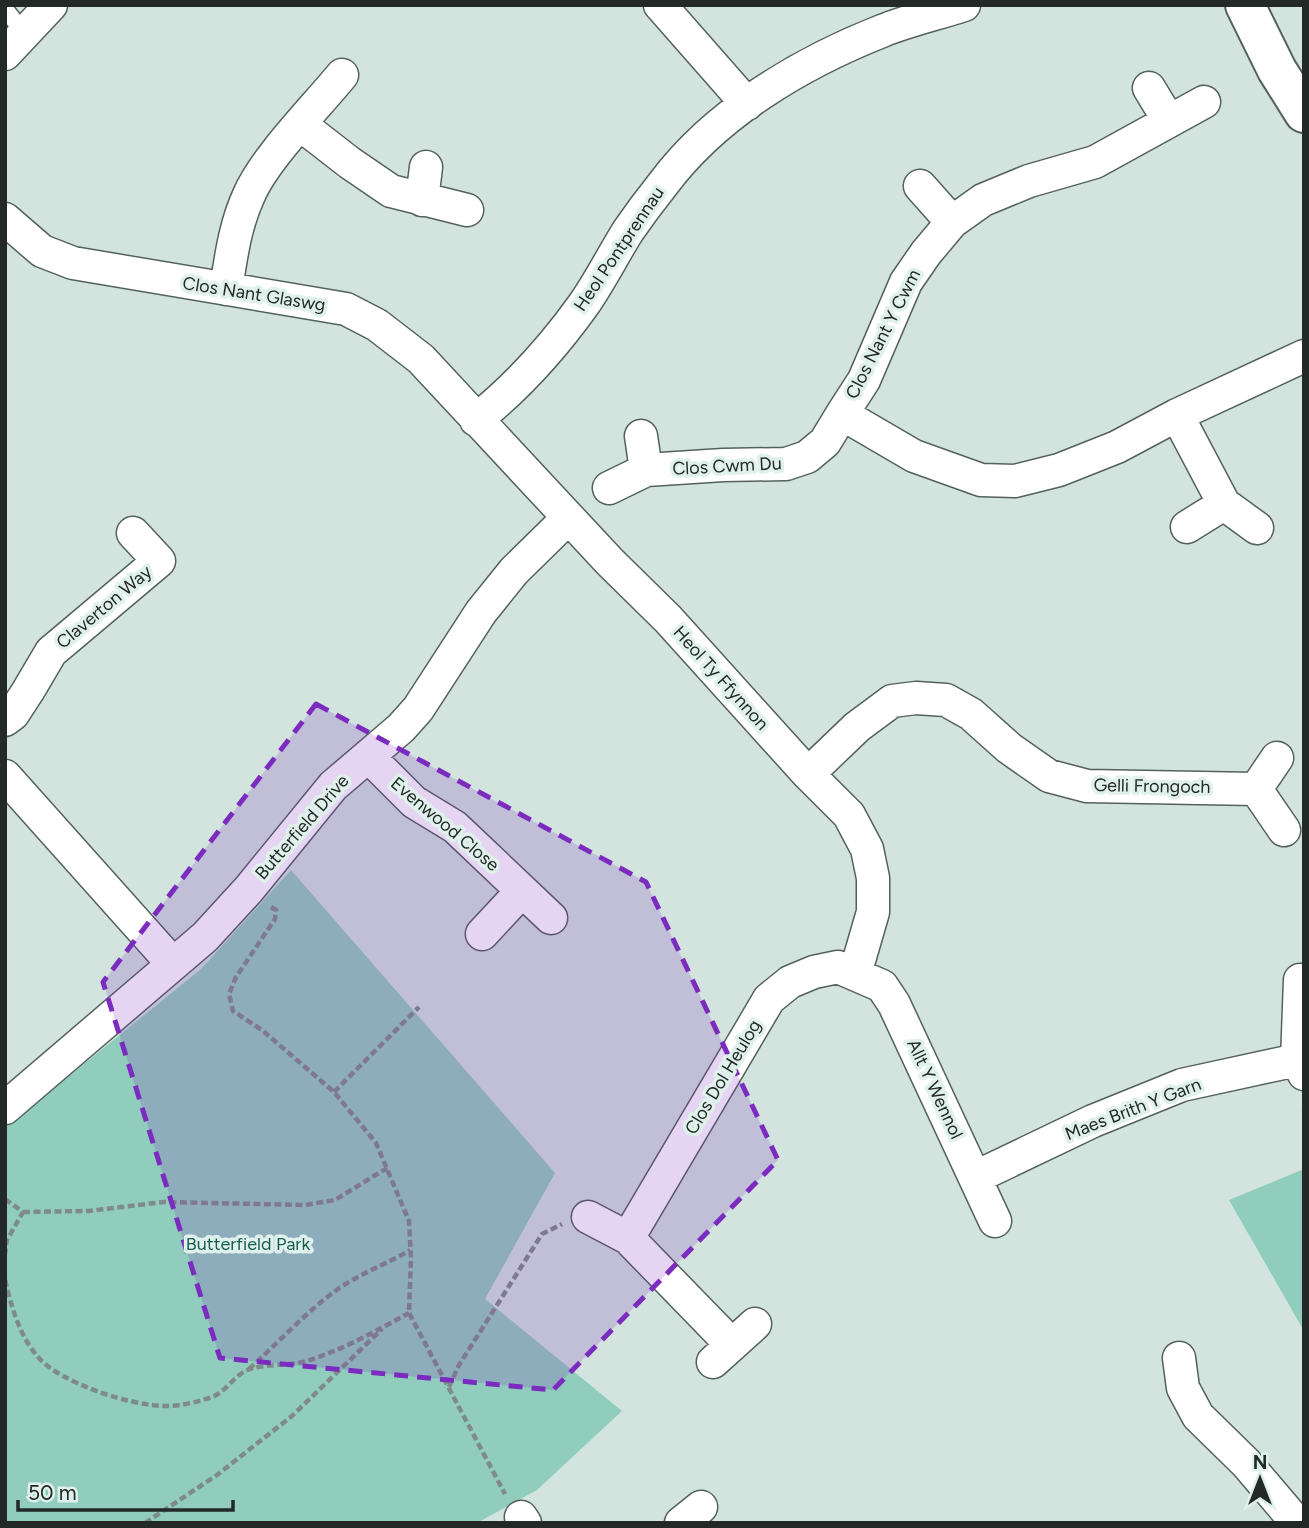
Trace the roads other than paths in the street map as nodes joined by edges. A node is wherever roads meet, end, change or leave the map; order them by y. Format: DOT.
graph roads {
  1 [pos="51,5"];
  2 [pos="660,5"];
  3 [pos="964,5"];
  4 [pos="1244,5"];
  5 [pos="5,9"];
  6 [pos="15,44"];
  7 [pos="342,75"];
  8 [pos="1149,88"];
  9 [pos="1203,102"];
  10 [pos="747,104"];
  11 [pos="1304,113"];
  12 [pos="1170,121"];
  13 [pos="301,125"];
  14 [pos="426,167"];
  15 [pos="920,187"];
  16 [pos="422,200"];
  17 [pos="467,210"];
  18 [pos="5,219"];
  19 [pos="952,222"];
  20 [pos="226,289"];
  21 [pos="1304,356"];
  22 [pos="842,414"];
  23 [pos="1177,415"];
  24 [pos="476,420"];
  25 [pos="641,436"];
  26 [pos="646,471"];
  27 [pos="609,488"];
  28 [pos="1224,505"];
  29 [pos="568,518"];
  30 [pos="1186,527"];
  31 [pos="1257,528"];
  32 [pos="133,533"];
  33 [pos="5,720"];
  34 [pos="368,756"];
  35 [pos="1277,758"];
  36 [pos="808,774"];
  37 [pos="5,776"];
  38 [pos="1256,789"];
  39 [pos="1284,830"];
  40 [pos="523,891"];
  41 [pos="551,918"];
  42 [pos="482,934"];
  43 [pos="173,964"];
  44 [pos="855,974"];
  45 [pos="1300,980"];
  46 [pos="1301,1067"];
  47 [pos="5,1108"];
  48 [pos="976,1177"];
  49 [pos="588,1217"];
  50 [pos="995,1220"];
  51 [pos="628,1238"];
  52 [pos="733,1344"];
  53 [pos="1179,1357"];
  54 [pos="1297,1523"];
  1 -- 6 [label="street"];
  2 -- 10 [label="street"];
  3 -- 10 [label="street, Heol Pontprennau"];
  4 -- 11 [label="street"];
  5 -- 6 [label="lane"];
  7 -- 13 [label="street"];
  8 -- 12 [label="street"];
  9 -- 12 [label="street, Clos Nant Y Cwm"];
  10 -- 24 [label="street, Heol Pontprennau"];
  12 -- 19 [label="street, Clos Nant Y Cwm"];
  13 -- 16 [label="street"];
  13 -- 20 [label="street"];
  14 -- 16 [label="street"];
  15 -- 19 [label="street"];
  16 -- 17 [label="street"];
  18 -- 20 [label="street, Clos Nant Glaswg"];
  19 -- 22 [label="street, Clos Nant Y Cwm"];
  20 -- 24 [label="street, Clos Nant Glaswg"];
  21 -- 23 [label="street"];
  22 -- 23 [label="street"];
  22 -- 26 [label="street, Clos Cwm Du"];
  23 -- 28 [label="street"];
  24 -- 29 [label="street, Heol Ty Ffynnon"];
  25 -- 26 [label="street, Clos Cwm Du"];
  26 -- 27 [label="street, Clos Cwm Du"];
  28 -- 30 [label="street"];
  28 -- 31 [label="street"];
  29 -- 34 [label="street, Butterfield Drive"];
  29 -- 36 [label="street, Heol Ty Ffynnon"];
  32 -- 33 [label="street, Claverton Way"];
  34 -- 40 [label="street, Evenwood Close"];
  34 -- 43 [label="street, Butterfield Drive"];
  35 -- 38 [label="street"];
  36 -- 38 [label="street, Gelli Frongoch"];
  36 -- 44 [label="street, Heol Ty Ffynnon"];
  37 -- 43 [label="street"];
  38 -- 39 [label="street"];
  40 -- 41 [label="street, Evenwood Close"];
  40 -- 42 [label="street"];
  43 -- 47 [label="street, Butterfield Drive"];
  44 -- 48 [label="street, Allt Y Wennol"];
  44 -- 51 [label="street, Clos Dol Heulog"];
  45 -- 46 [label="street, Maes Brith Y Garn"];
  46 -- 48 [label="street, Maes Brith Y Garn"];
  48 -- 50 [label="street, Allt Y Wennol"];
  49 -- 51 [label="street"];
  51 -- 52 [label="street"];
  53 -- 54 [label="street"];
}
